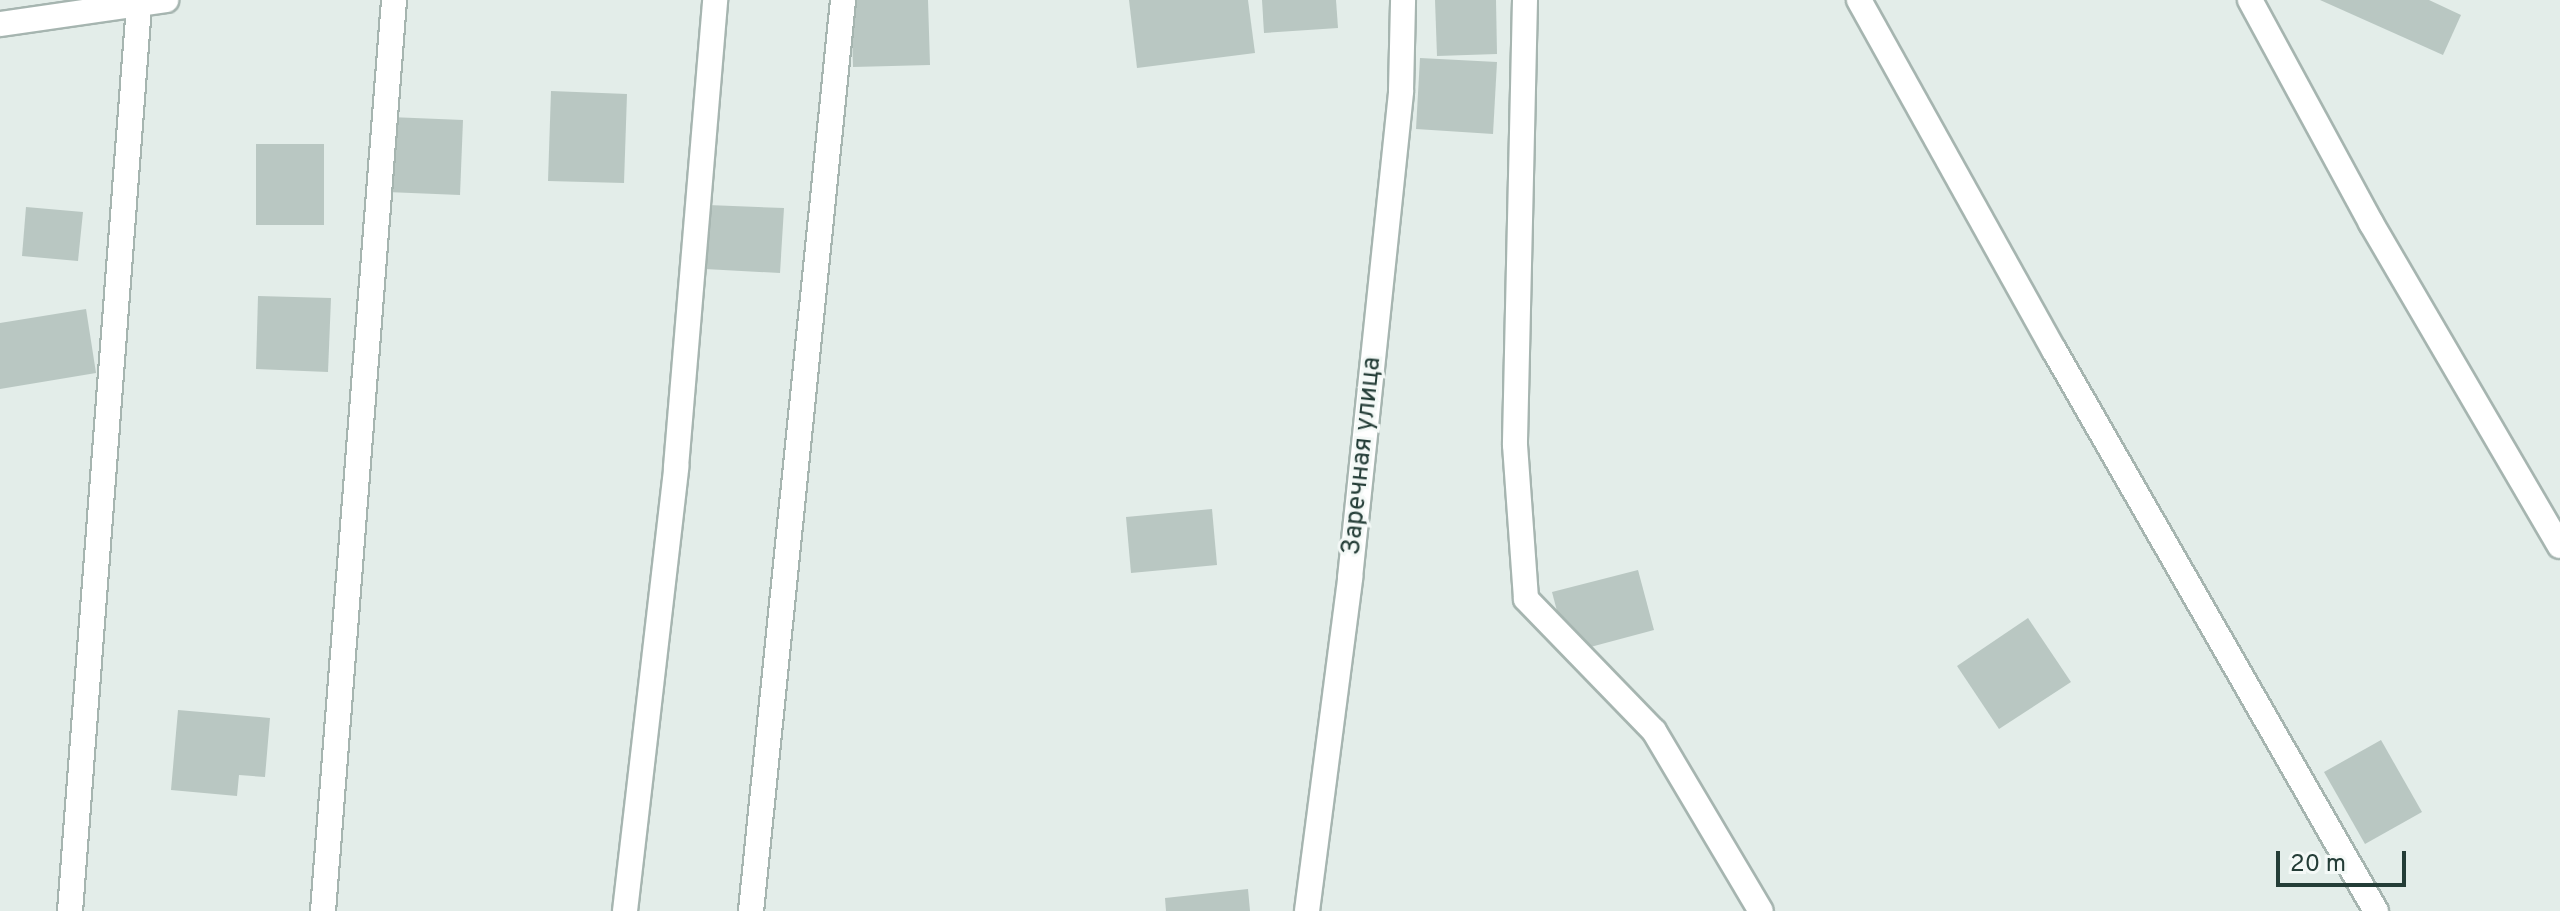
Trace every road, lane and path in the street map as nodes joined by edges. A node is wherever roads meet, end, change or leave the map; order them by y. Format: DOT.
graph roads {
  1 [pos="166,0"];
  2 [pos="394,0"];
  3 [pos="715,0"];
  4 [pos="843,0"];
  5 [pos="1403,0"];
  6 [pos="1525,0"];
  7 [pos="1859,0"];
  8 [pos="2250,0"];
  9 [pos="139,5"];
  10 [pos="0,24"];
  11 [pos="2560,546"];
  12 [pos="70,911"];
  13 [pos="323,911"];
  14 [pos="625,911"];
  15 [pos="751,911"];
  16 [pos="1307,911"];
  17 [pos="1761,911"];
  18 [pos="2376,911"];
  1 -- 9 [label="street"];
  2 -- 13 [label="street"];
  3 -- 14 [label="street"];
  4 -- 15 [label="street"];
  5 -- 16 [label="street, Заречная улица"];
  6 -- 17 [label="street"];
  7 -- 18 [label="street"];
  8 -- 11 [label="street"];
  9 -- 10 [label="street"];
  9 -- 12 [label="street"];
}
